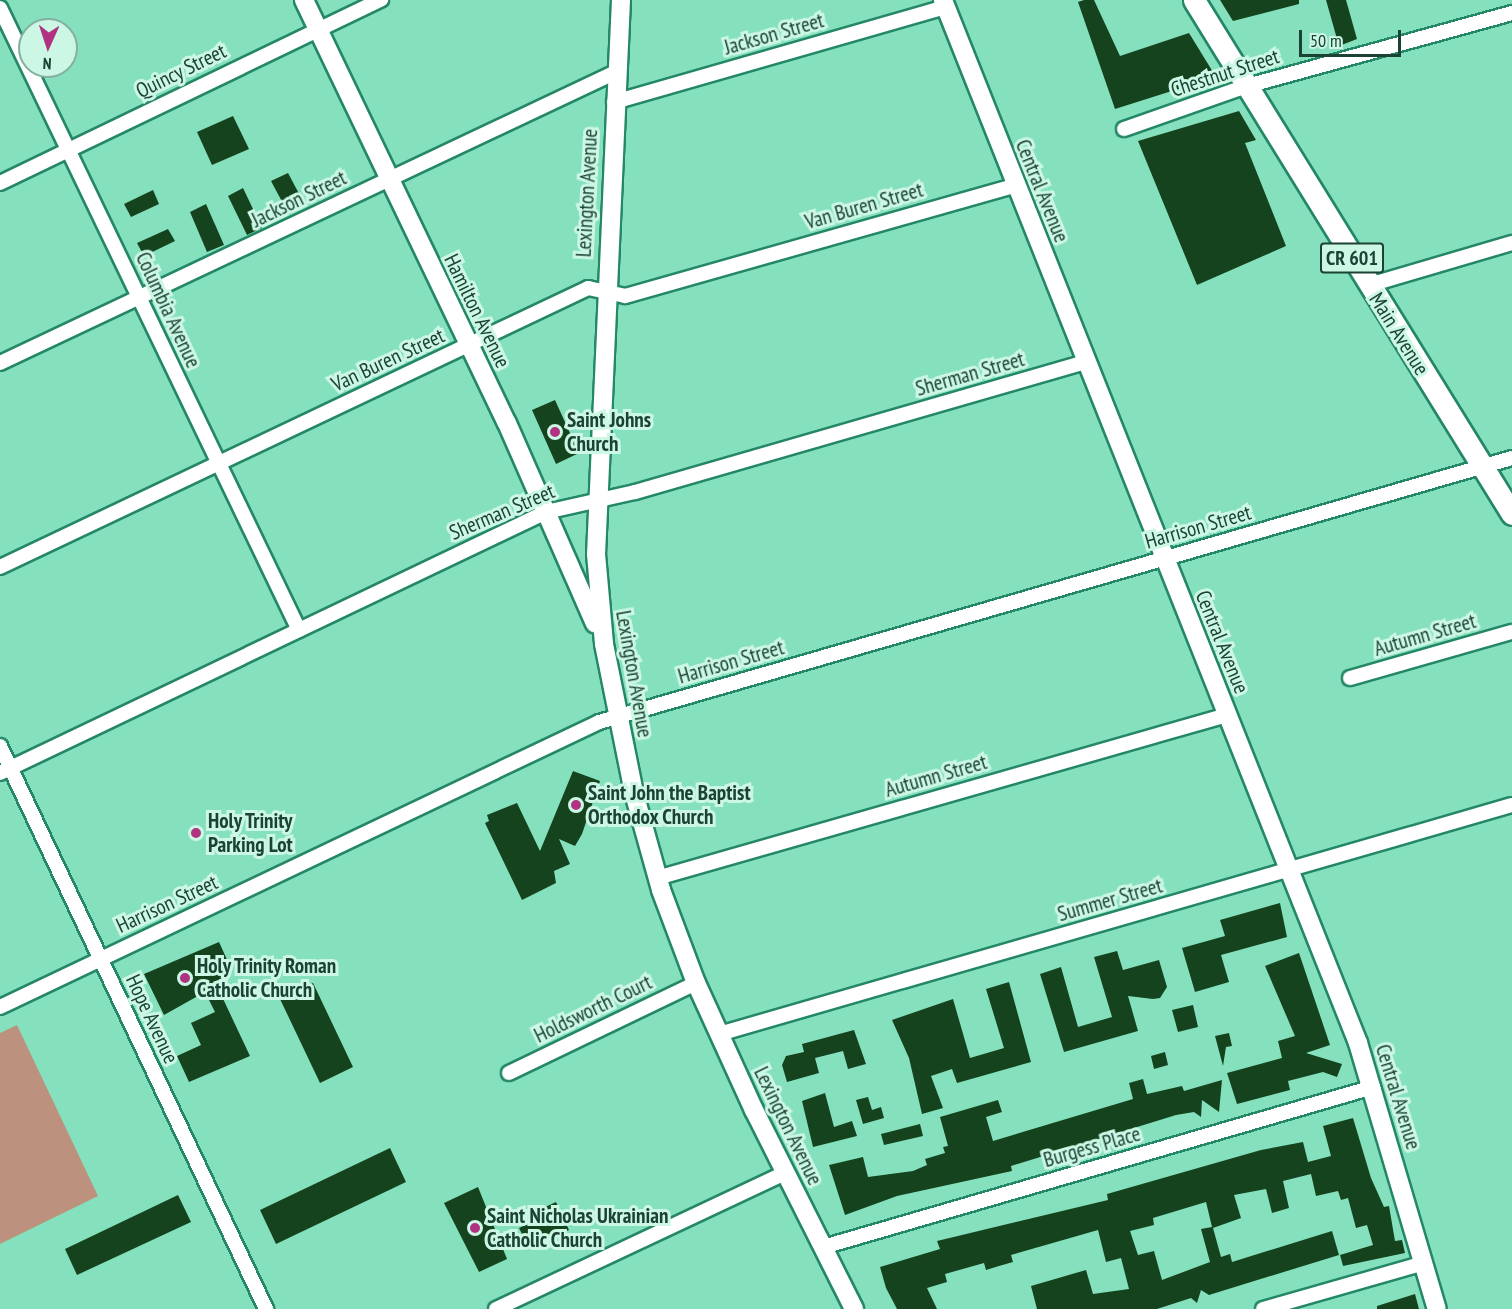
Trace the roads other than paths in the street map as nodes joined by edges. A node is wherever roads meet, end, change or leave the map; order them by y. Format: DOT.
graph roads {
  1 [pos="304,0"];
  2 [pos="381,0"];
  3 [pos="1194,0"];
  4 [pos="623,2"];
  5 [pos="945,4"];
  6 [pos="0,8"];
  7 [pos="1512,13"];
  8 [pos="318,30"];
  9 [pos="616,72"];
  10 [pos="1247,86"];
  11 [pos="614,102"];
  12 [pos="1124,129"];
  13 [pos="68,150"];
  14 [pos="389,179"];
  15 [pos="0,183"];
  16 [pos="1016,185"];
  17 [pos="1512,243"];
  18 [pos="1369,285"];
  19 [pos="606,291"];
  20 [pos="139,298"];
  21 [pos="468,345"];
  22 [pos="1086,362"];
  23 [pos="0,363"];
  24 [pos="1512,458"];
  25 [pos="218,464"];
  26 [pos="1483,467"];
  27 [pos="599,499"];
  28 [pos="546,512"];
  29 [pos="1512,514"];
  30 [pos="1164,558"];
  31 [pos="0,567"];
  32 [pos="299,630"];
  33 [pos="1512,632"];
  34 [pos="604,644"];
  35 [pos="1350,678"];
  36 [pos="1227,715"];
  37 [pos="618,716"];
  38 [pos="0,746"];
  39 [pos="5,770"];
  40 [pos="1512,805"];
  41 [pos="1288,870"];
  42 [pos="657,878"];
  43 [pos="100,959"];
  44 [pos="696,983"];
  45 [pos="0,1007"];
  46 [pos="719,1034"];
  47 [pos="509,1073"];
  48 [pos="1373,1087"];
  49 [pos="785,1173"];
  50 [pos="823,1247"];
  51 [pos="1424,1263"];
  52 [pos="266,1309"];
  53 [pos="496,1309"];
  54 [pos="854,1309"];
  55 [pos="1263,1309"];
  56 [pos="1437,1309"];
  1 -- 8 [label="main road, Hamilton Avenue"];
  2 -- 8 [label="street, Quincy Street"];
  3 -- 10 [label="main road, Main Avenue / CR 601"];
  4 -- 9 [label="main road, Lexington Avenue"];
  5 -- 11 [label="street, Jackson Street"];
  5 -- 16 [label="main road, Central Avenue"];
  6 -- 13 [label="street, Columbia Avenue"];
  7 -- 10 [label="street, Chestnut Street"];
  8 -- 13 [label="street, Quincy Street"];
  8 -- 14 [label="main road, Hamilton Avenue"];
  9 -- 11 [label="main road, Lexington Avenue"];
  9 -- 14 [label="street, Jackson Street"];
  10 -- 12 [label="street, Chestnut Street"];
  10 -- 18 [label="main road, Main Avenue / CR 601"];
  11 -- 19 [label="main road, Lexington Avenue"];
  13 -- 15 [label="street, Quincy Street"];
  13 -- 20 [label="street, Columbia Avenue"];
  14 -- 20 [label="street, Jackson Street"];
  14 -- 21 [label="main road, Hamilton Avenue"];
  16 -- 19 [label="street, Van Buren Street"];
  16 -- 22 [label="main road, Central Avenue"];
  17 -- 18 [label="street"];
  18 -- 26 [label="main road, Main Avenue / CR 601"];
  19 -- 21 [label="street, Van Buren Street"];
  19 -- 27 [label="main road, Lexington Avenue"];
  20 -- 23 [label="street, Jackson Street"];
  20 -- 25 [label="street, Columbia Avenue"];
  21 -- 25 [label="street, Van Buren Street"];
  21 -- 28 [label="main road, Hamilton Avenue"];
  22 -- 27 [label="street, Sherman Street"];
  22 -- 30 [label="main road, Central Avenue"];
  24 -- 26 [label="street, Harrison Street"];
  25 -- 31 [label="street, Van Buren Street"];
  25 -- 32 [label="street, Columbia Avenue"];
  26 -- 29 [label="main road, Main Avenue / CR 601"];
  26 -- 30 [label="street, Harrison Street"];
  27 -- 28 [label="street, Sherman Street"];
  27 -- 34 [label="main road, Lexington Avenue"];
  28 -- 32 [label="street, Sherman Street"];
  28 -- 34 [label="main road, Hamilton Avenue"];
  30 -- 36 [label="main road, Central Avenue"];
  30 -- 37 [label="street, Harrison Street"];
  32 -- 39 [label="street, Sherman Street"];
  33 -- 35 [label="street, Autumn Street"];
  34 -- 37 [label="main road, Lexington Avenue"];
  36 -- 41 [label="main road, Central Avenue"];
  36 -- 42 [label="street, Autumn Street"];
  37 -- 42 [label="main road, Lexington Avenue"];
  37 -- 43 [label="street, Harrison Street"];
  38 -- 39 [label="street, Hope Avenue"];
  39 -- 43 [label="street, Hope Avenue"];
  40 -- 41 [label="street, Summer Street"];
  41 -- 46 [label="street, Summer Street"];
  41 -- 48 [label="main road, Central Avenue"];
  42 -- 44 [label="main road, Lexington Avenue"];
  43 -- 45 [label="street, Harrison Street"];
  43 -- 52 [label="street, Hope Avenue"];
  44 -- 46 [label="main road, Lexington Avenue"];
  44 -- 47 [label="street, Holdsworth Court"];
  46 -- 49 [label="main road, Lexington Avenue"];
  48 -- 50 [label="street, Burgess Place"];
  48 -- 51 [label="main road, Central Avenue"];
  49 -- 50 [label="main road, Lexington Avenue"];
  49 -- 53 [label="street"];
  50 -- 54 [label="main road, Lexington Avenue"];
  51 -- 55 [label="street"];
  51 -- 56 [label="main road, Central Avenue"];
}
